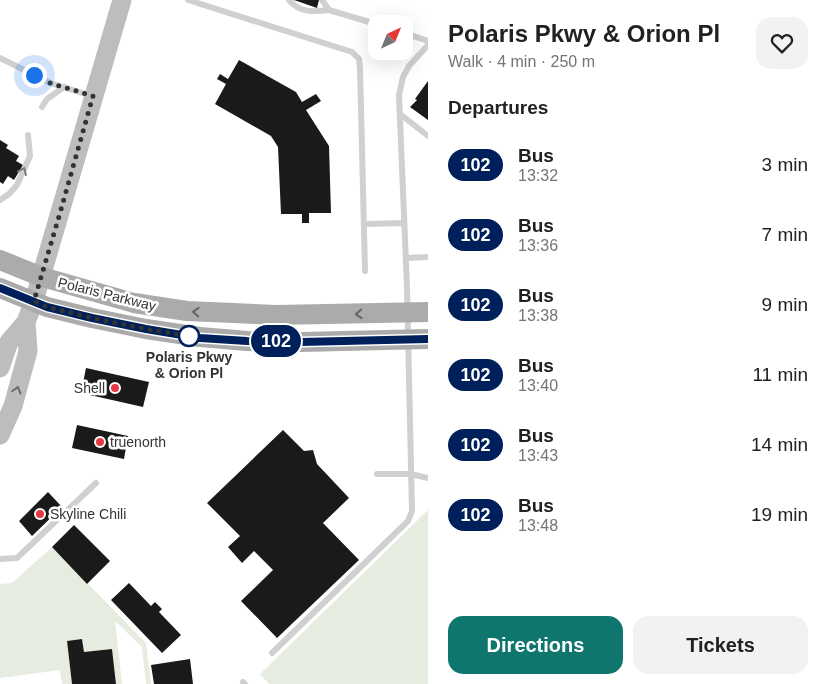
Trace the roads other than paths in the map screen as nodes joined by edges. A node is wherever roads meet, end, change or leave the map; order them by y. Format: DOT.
graph roads {
  1 [pos="122,0"];
  2 [pos="188,0"];
  3 [pos="289,0"];
  4 [pos="322,0"];
  5 [pos="330,10"];
  6 [pos="368,22"];
  7 [pos="413,36"];
  8 [pos="428,40"];
  9 [pos="428,45"];
  10 [pos="0,58"];
  11 [pos="64,88"];
  12 [pos="93,96"];
  13 [pos="42,108"];
  14 [pos="400,114"];
  15 [pos="28,135"];
  16 [pos="428,136"];
  17 [pos="0,200"];
  18 [pos="404,223"];
  19 [pos="364,224"];
  20 [pos="428,257"];
  21 [pos="406,258"];
  22 [pos="0,260"];
  23 [pos="365,271"];
  24 [pos="42,277"];
  25 [pos="0,288"];
  26 [pos="34,301"];
  27 [pos="428,312"];
  28 [pos="408,313"];
  29 [pos="26,322"];
  30 [pos="408,339"];
  31 [pos="428,339"];
  32 [pos="0,368"];
  33 [pos="0,436"];
  34 [pos="377,474"];
  35 [pos="411,474"];
  36 [pos="428,478"];
  37 [pos="96,483"];
  38 [pos="0,559"];
  39 [pos="272,653"];
  1 -- 12 [label="main road"];
  2 -- 19 [label="lane"];
  3 -- 5 [label="lane"];
  4 -- 5 [label="lane"];
  5 -- 6 [label="lane"];
  7 -- 8 [label="lane"];
  9 -- 14 [label="lane"];
  10 -- 11 [label="lane"];
  11 -- 12 [label="lane"];
  11 -- 13 [label="lane"];
  12 -- 24 [label="main road"];
  14 -- 16 [label="lane"];
  14 -- 18 [label="lane"];
  17 -- 15 [label="lane, one-way"];
  18 -- 19 [label="lane"];
  18 -- 21 [label="lane"];
  19 -- 23 [label="lane"];
  20 -- 21 [label="lane"];
  21 -- 28 [label="lane"];
  22 -- 24 [label="main road, Polaris Parkway"];
  24 -- 26 [label="main road"];
  28 -- 24 [label="main road, Polaris Parkway, one-way"];
  25 -- 26 [label="main road, Polaris Parkway"];
  26 -- 29 [label="main road"];
  26 -- 30 [label="main road, Polaris Parkway"];
  27 -- 28 [label="main road, Polaris Parkway"];
  28 -- 30 [label="lane"];
  29 -- 32 [label="main road"];
  33 -- 29 [label="main road, one-way"];
  30 -- 31 [label="main road, Polaris Parkway"];
  30 -- 35 [label="lane"];
  34 -- 35 [label="lane"];
  35 -- 36 [label="lane"];
  35 -- 39 [label="lane"];
  37 -- 38 [label="lane"];
}
